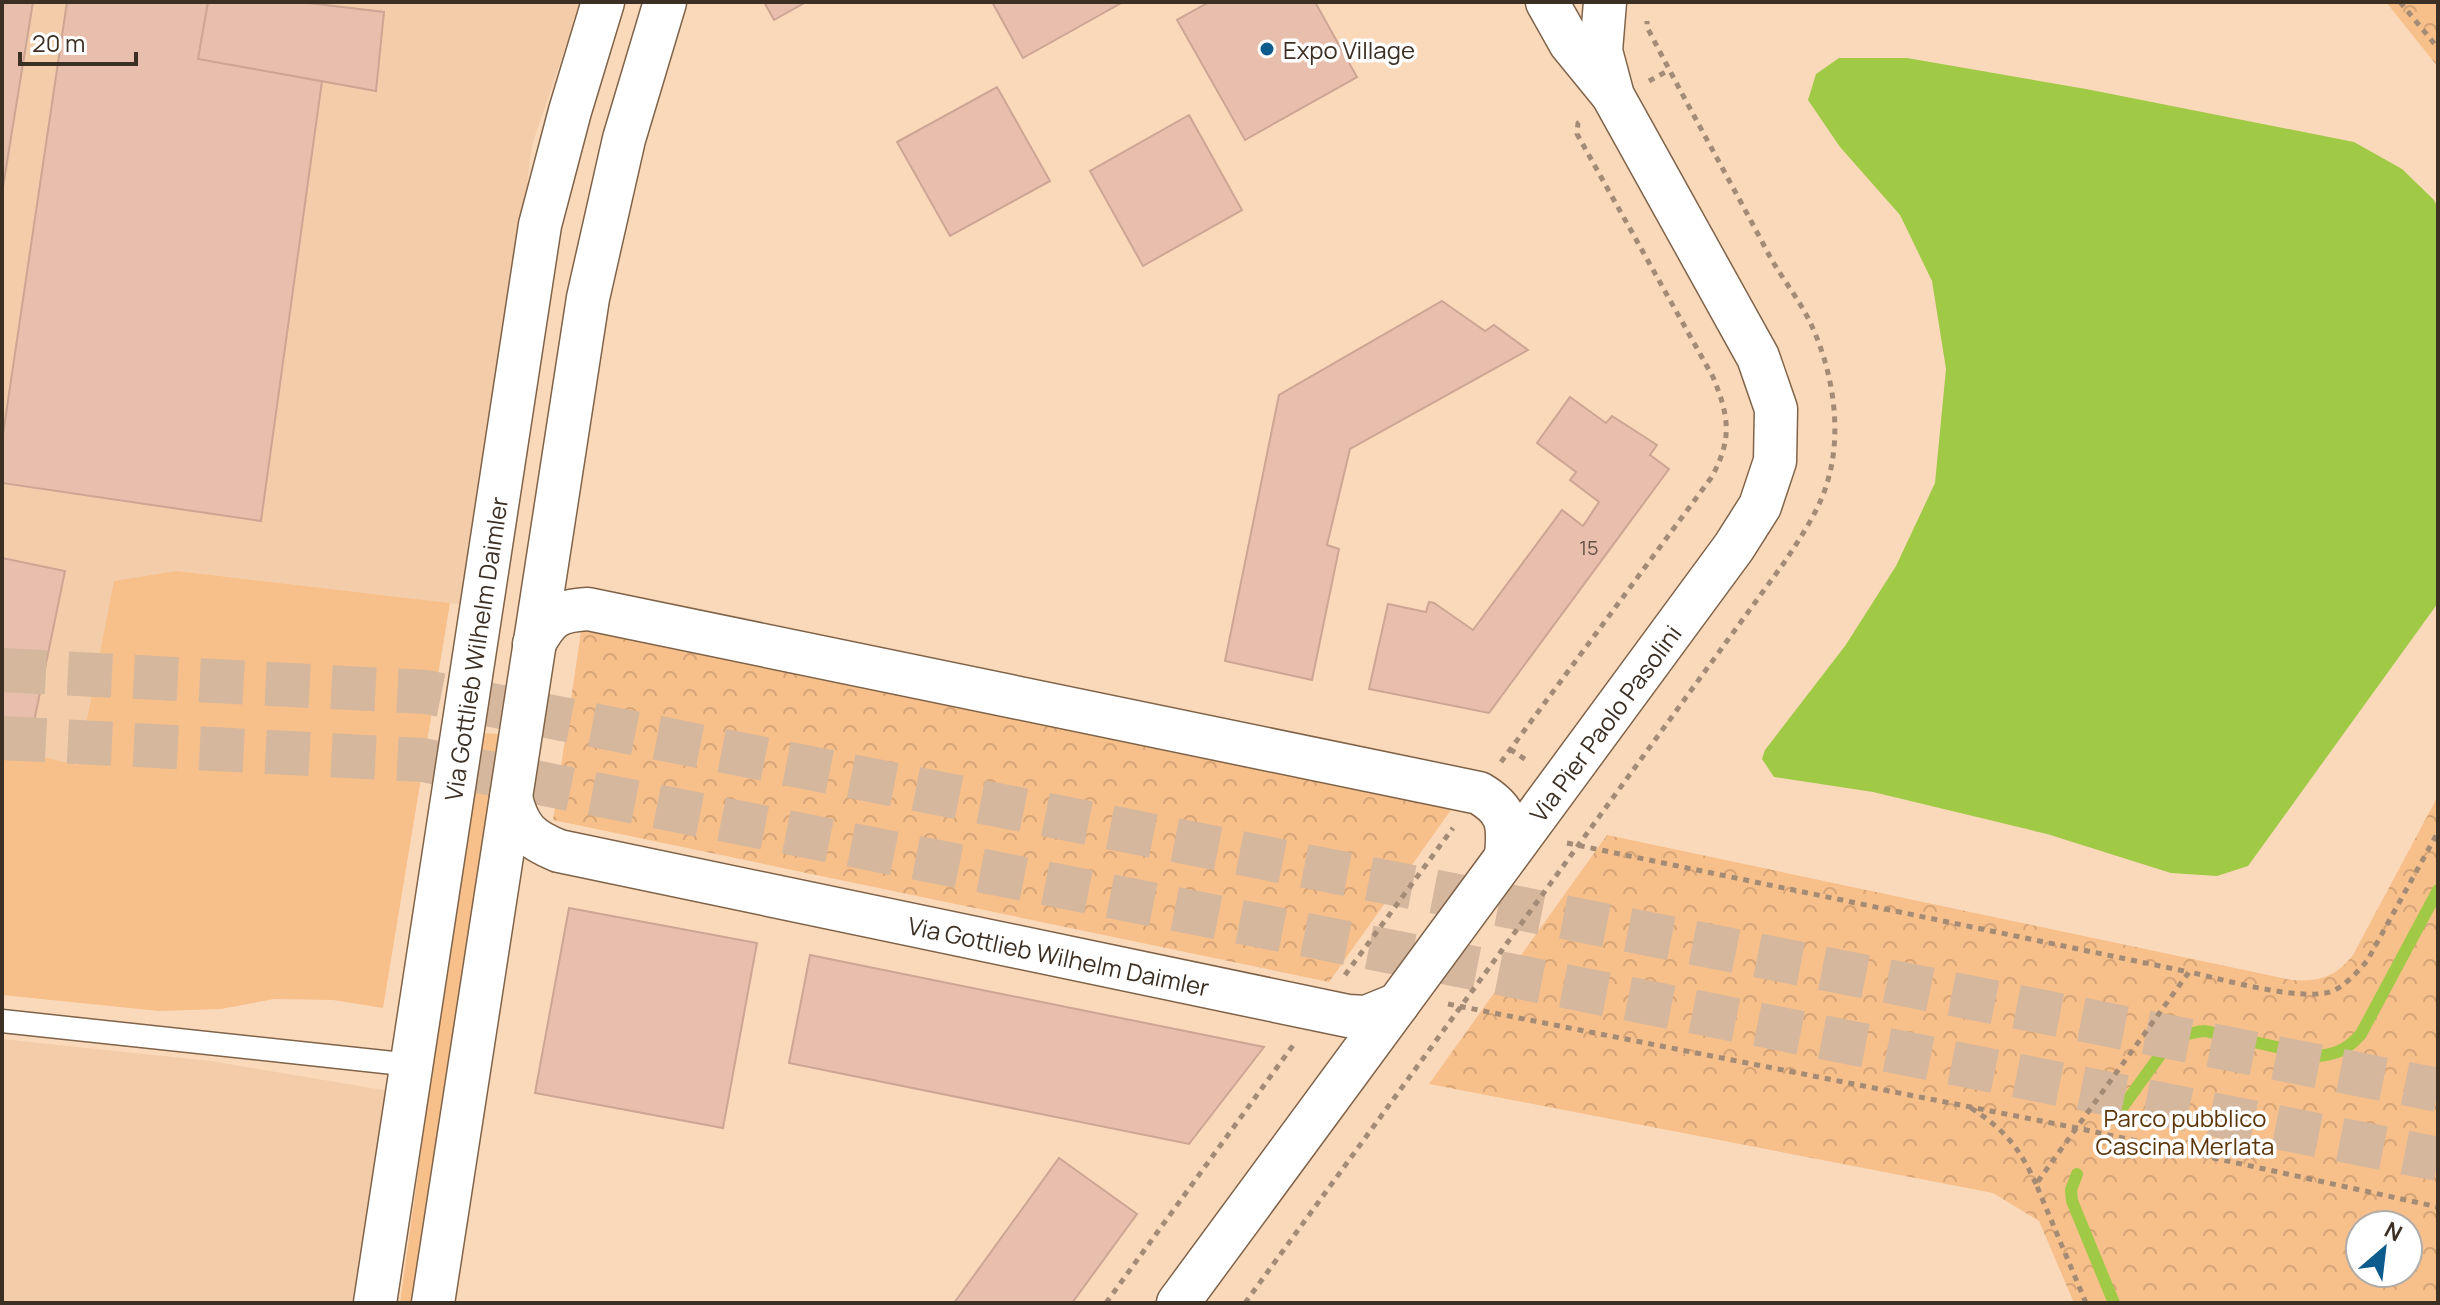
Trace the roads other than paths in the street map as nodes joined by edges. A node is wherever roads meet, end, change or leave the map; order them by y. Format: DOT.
graph roads {
  1 [pos="603,2"];
  2 [pos="665,2"];
  3 [pos="1547,2"];
  4 [pos="1605,2"];
  5 [pos="1599,107"];
  6 [pos="534,644"];
  7 [pos="511,798"];
  8 [pos="1506,856"];
  9 [pos="1398,1004"];
  10 [pos="2,1021"];
  11 [pos="412,1065"];
  12 [pos="375,1303"];
  13 [pos="433,1303"];
  14 [pos="1178,1303"];
  1 -- 11 [label="street, Via Gottlieb Wilhelm Daimler"];
  2 -- 6 [label="street"];
  3 -- 5 [label="street, Via Pier Paolo Pasolini"];
  4 -- 5 [label="street, Via Pier Paolo Pasolini"];
  5 -- 8 [label="street, Via Pier Paolo Pasolini"];
  6 -- 7 [label="street"];
  6 -- 8 [label="street"];
  7 -- 9 [label="street, Via Gottlieb Wilhelm Daimler"];
  7 -- 13 [label="street"];
  8 -- 9 [label="street, Via Pier Paolo Pasolini"];
  9 -- 14 [label="street, Via Pier Paolo Pasolini"];
  10 -- 11 [label="lane"];
  11 -- 12 [label="street, Via Gottlieb Wilhelm Daimler"];
}
